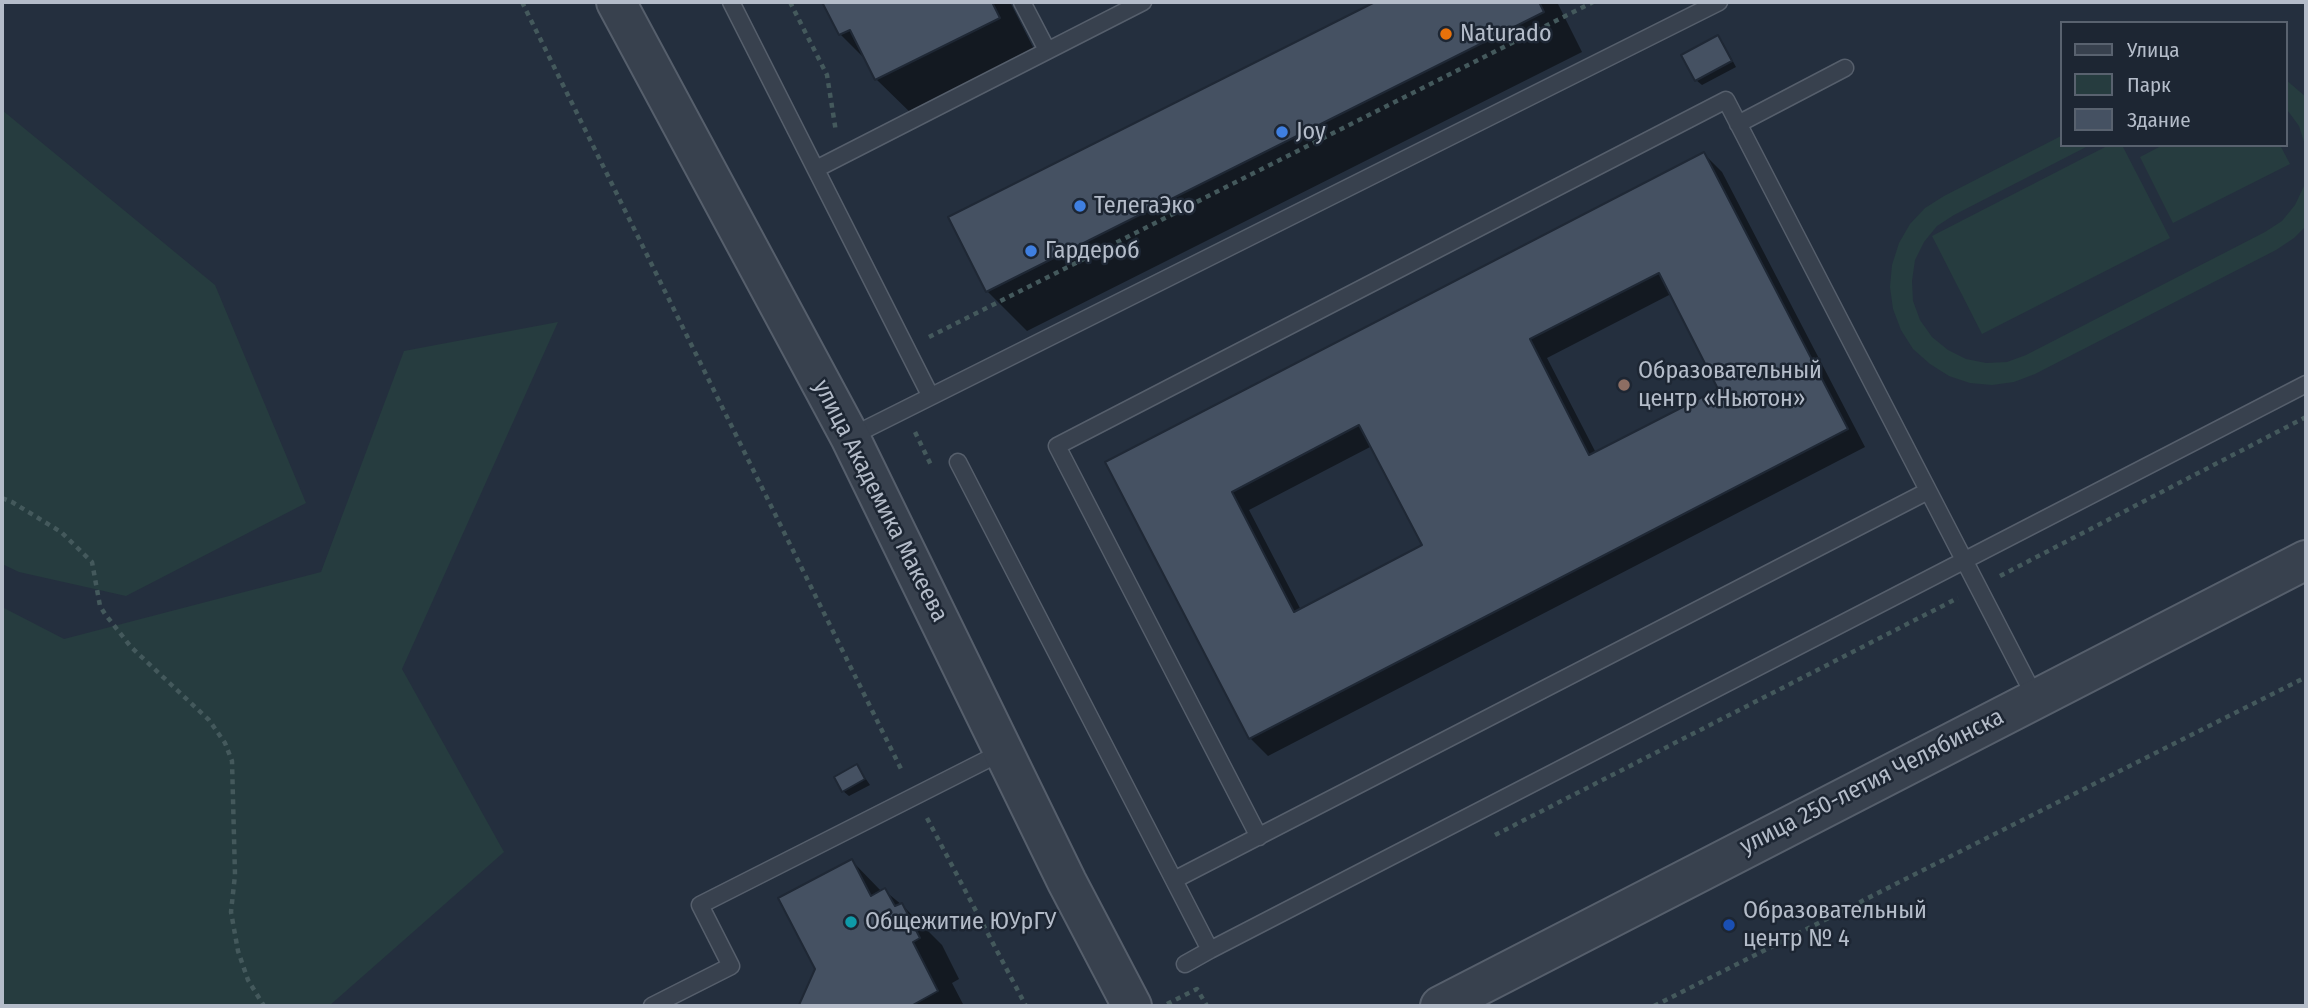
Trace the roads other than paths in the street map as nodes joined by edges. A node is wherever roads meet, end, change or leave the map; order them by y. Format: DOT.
graph roads {
  1 [pos="616,2"];
  2 [pos="731,2"];
  3 [pos="1022,2"];
  4 [pos="1143,2"];
  5 [pos="1716,2"];
  6 [pos="1047,50"];
  7 [pos="1845,68"];
  8 [pos="1738,124"];
  9 [pos="817,169"];
  10 [pos="2306,384"];
  11 [pos="930,395"];
  12 [pos="850,437"];
  13 [pos="958,462"];
  14 [pos="1928,491"];
  15 [pos="2306,559"];
  16 [pos="1964,560"];
  17 [pos="2035,697"];
  18 [pos="1004,751"];
  19 [pos="1259,837"];
  20 [pos="1174,880"];
  21 [pos="1210,950"];
  22 [pos="1185,964"];
  23 [pos="652,1006"];
  24 [pos="1132,1006"];
  25 [pos="1440,1006"];
  1 -- 12 [label="street, улица Академика Макеева"];
  2 -- 9 [label="lane"];
  3 -- 6 [label="lane"];
  4 -- 6 [label="lane"];
  5 -- 11 [label="lane"];
  6 -- 9 [label="lane"];
  7 -- 8 [label="lane"];
  8 -- 14 [label="lane"];
  8 -- 19 [label="lane"];
  9 -- 11 [label="lane"];
  10 -- 16 [label="lane"];
  11 -- 12 [label="lane"];
  12 -- 18 [label="street, улица Академика Макеева"];
  13 -- 20 [label="lane"];
  14 -- 16 [label="lane"];
  14 -- 19 [label="lane"];
  15 -- 17 [label="street, улица 250-летия Челябинска"];
  16 -- 17 [label="lane"];
  16 -- 21 [label="lane"];
  17 -- 25 [label="street, улица 250-летия Челябинска"];
  18 -- 23 [label="lane"];
  18 -- 24 [label="street, улица Академика Макеева"];
  19 -- 20 [label="lane"];
  20 -- 21 [label="lane"];
  21 -- 22 [label="lane"];
}
